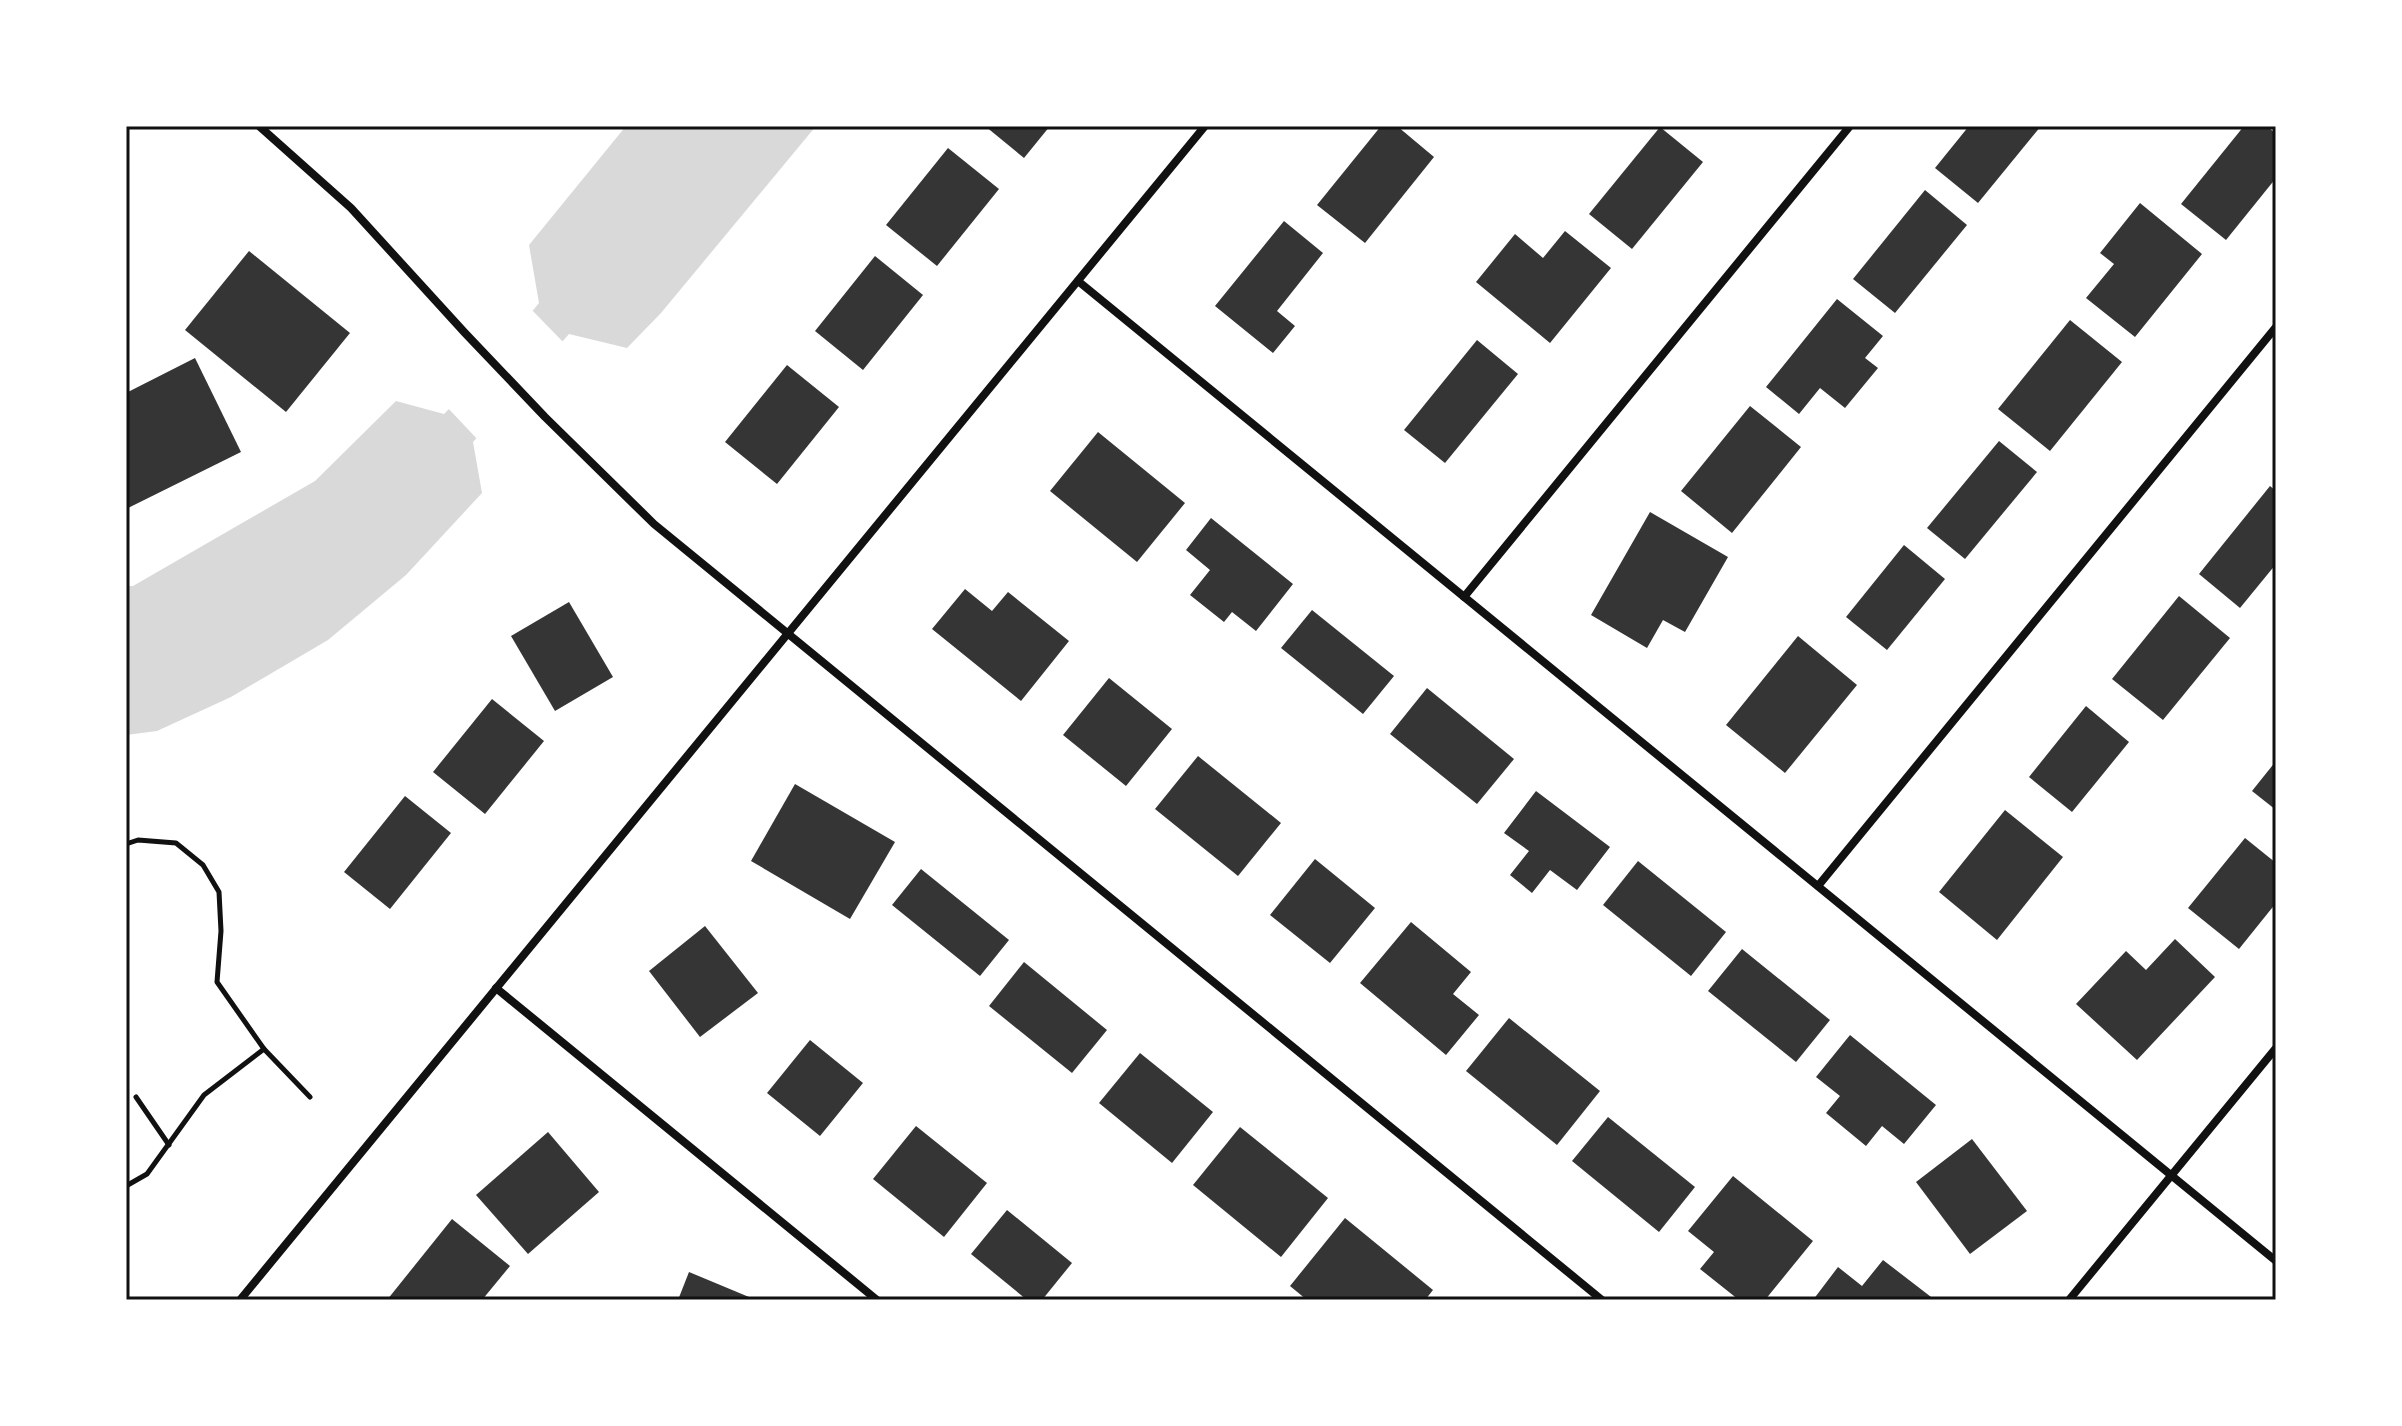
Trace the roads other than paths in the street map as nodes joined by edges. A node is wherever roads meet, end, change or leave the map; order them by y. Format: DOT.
graph roads {
  1 [pos="259,126"];
  2 [pos="1205,126"];
  3 [pos="1850,126"];
  4 [pos="1078,281"];
  5 [pos="2276,327"];
  6 [pos="1464,597"];
  7 [pos="788,634"];
  8 [pos="1818,886"];
  9 [pos="496,988"];
  10 [pos="2276,1048"];
  11 [pos="2172,1175"];
  12 [pos="2276,1261"];
  13 [pos="867,1292"];
  14 [pos="240,1300"];
  15 [pos="861,1300"];
  16 [pos="877,1300"];
  17 [pos="1602,1300"];
  18 [pos="2069,1300"];
  1 -- 7 [label="street"];
  2 -- 4 [label="street"];
  3 -- 6 [label="street"];
  4 -- 6 [label="street"];
  4 -- 7 [label="street"];
  5 -- 8 [label="street"];
  6 -- 8 [label="street"];
  7 -- 9 [label="street"];
  7 -- 17 [label="street"];
  8 -- 11 [label="street"];
  9 -- 13 [label="street"];
  9 -- 14 [label="street"];
  10 -- 11 [label="street"];
  11 -- 12 [label="street"];
  11 -- 18 [label="street"];
  13 -- 15 [label="street"];
  13 -- 16 [label="street"];
}
